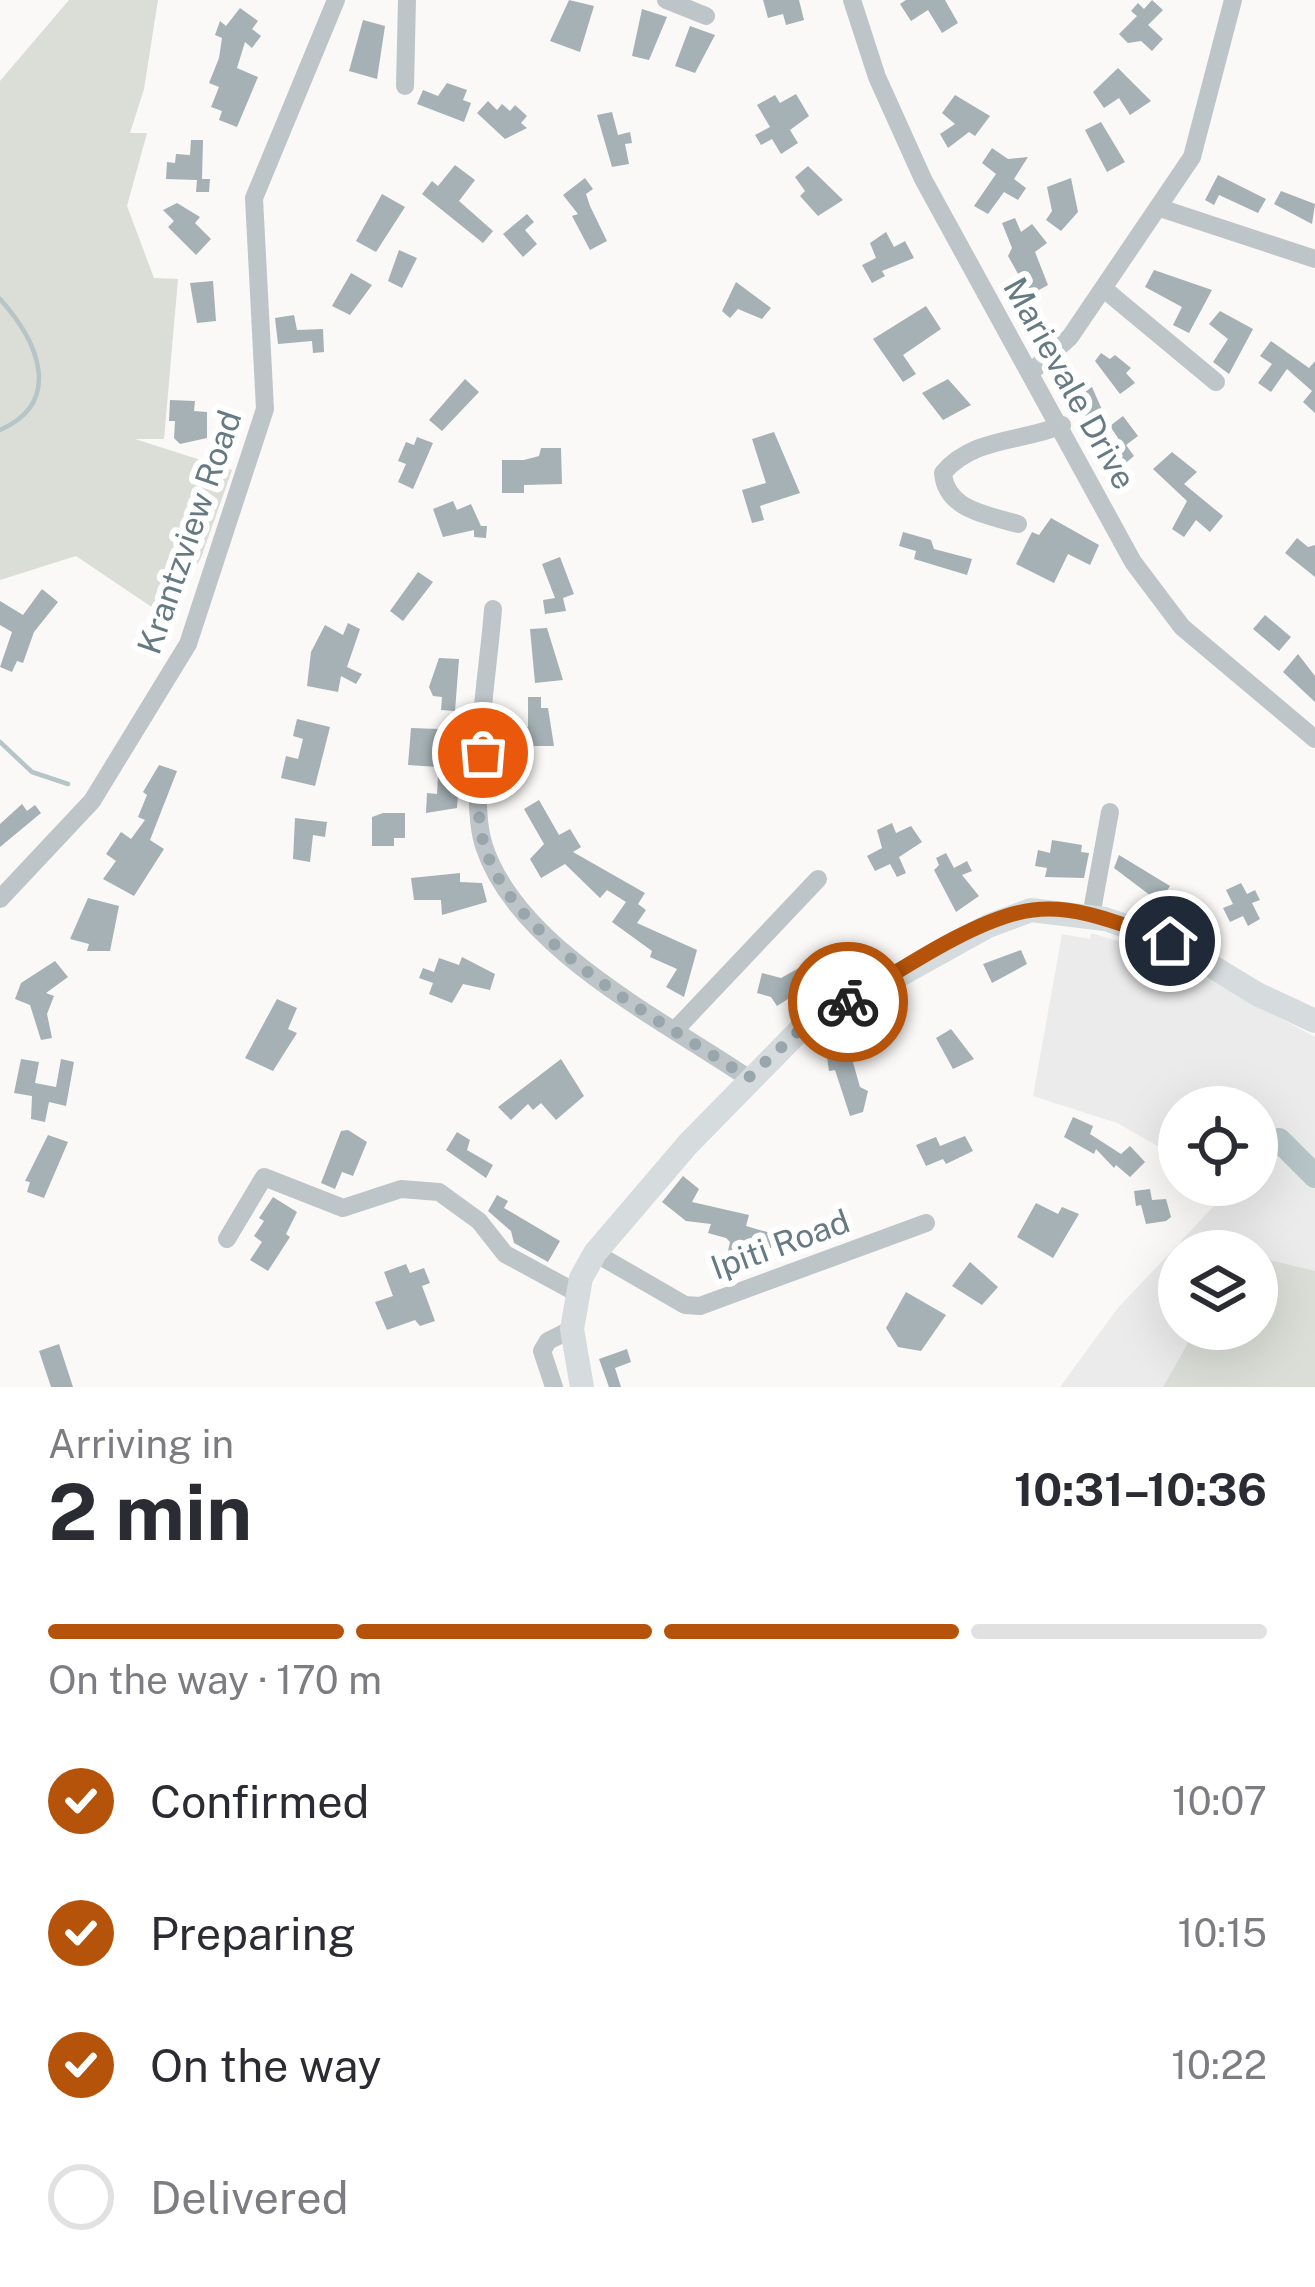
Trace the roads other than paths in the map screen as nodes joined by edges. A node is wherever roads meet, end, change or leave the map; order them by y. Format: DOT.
graph roads {
  1 [pos="336,0"];
  2 [pos="407,0"];
  3 [pos="666,0"];
  4 [pos="852,0"];
  5 [pos="1233,0"];
  6 [pos="706,16"];
  7 [pos="405,86"];
  8 [pos="1160,208"];
  9 [pos="1315,260"];
  10 [pos="1104,289"];
  11 [pos="1057,352"];
  12 [pos="1031,372"];
  13 [pos="1216,382"];
  14 [pos="1045,395"];
  15 [pos="1062,425"];
  16 [pos="1018,524"];
  17 [pos="493,609"];
  18 [pos="1315,740"];
  19 [pos="1110,812"];
  20 [pos="818,879"];
  21 [pos="0,899"];
  22 [pos="1091,916"];
  23 [pos="1315,1021"];
  24 [pos="676,1029"];
  25 [pos="748,1078"];
  26 [pos="926,1222"];
  27 [pos="227,1239"];
  28 [pos="595,1253"];
  29 [pos="577,1293"];
  30 [pos="572,1329"];
  31 [pos="554,1387"];
  32 [pos="582,1387"];
  1 -- 21 [label="street, Krantzview Road"];
  2 -- 7 [label="street"];
  3 -- 6 [label="street"];
  4 -- 12 [label="street, Marievale Drive"];
  5 -- 8 [label="street"];
  8 -- 9 [label="street"];
  8 -- 10 [label="street"];
  10 -- 11 [label="street"];
  10 -- 13 [label="street"];
  11 -- 12 [label="street"];
  11 -- 14 [label="street"];
  12 -- 14 [label="street, Marievale Drive"];
  14 -- 15 [label="street, Marievale Drive"];
  15 -- 16 [label="street"];
  15 -- 18 [label="street, Marievale Drive"];
  17 -- 24 [label="street"];
  19 -- 22 [label="street"];
  20 -- 24 [label="street"];
  22 -- 23 [label="main road"];
  22 -- 25 [label="main road"];
  24 -- 25 [label="street"];
  25 -- 28 [label="main road"];
  26 -- 28 [label="street, Ipiti Road"];
  27 -- 29 [label="street"];
  28 -- 29 [label="main road"];
  29 -- 30 [label="main road"];
  30 -- 31 [label="street"];
  30 -- 32 [label="main road"];
}
